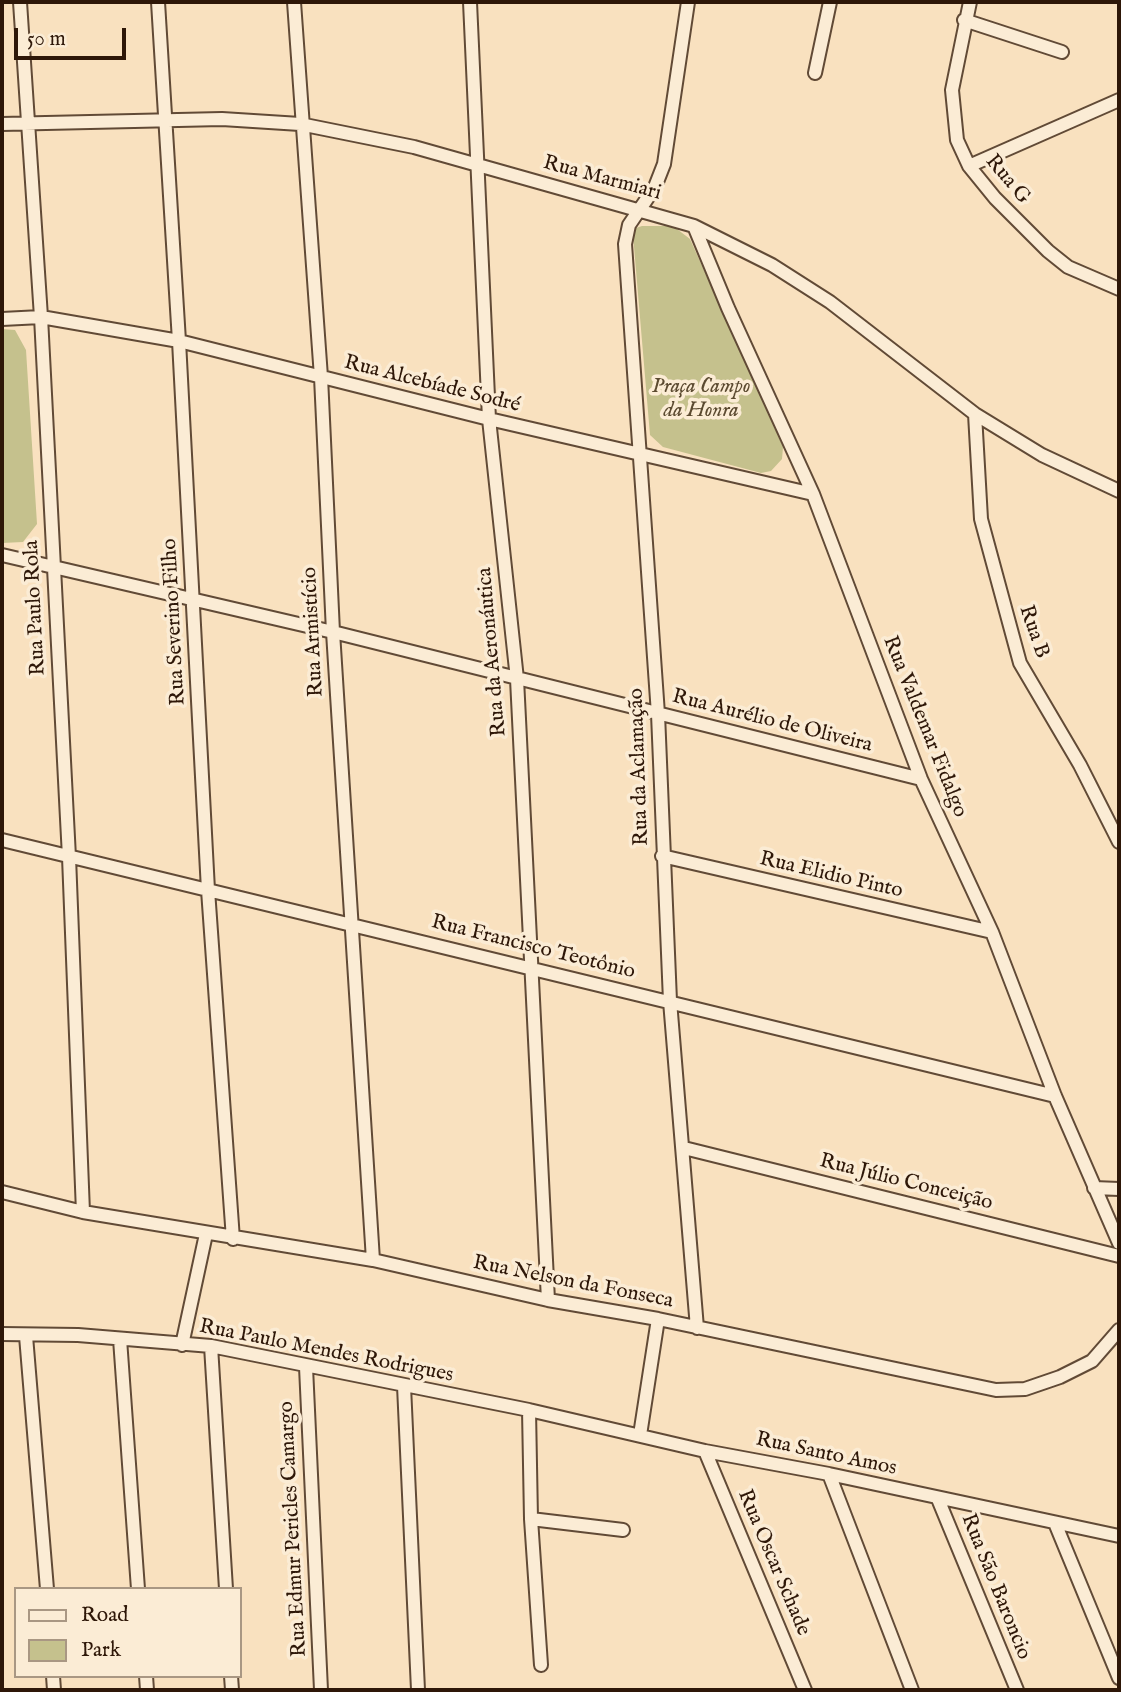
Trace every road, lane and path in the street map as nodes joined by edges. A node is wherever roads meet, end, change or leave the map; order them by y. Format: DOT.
graph roads {
  1 [pos="20,2"];
  2 [pos="158,2"];
  3 [pos="293,2"];
  4 [pos="470,2"];
  5 [pos="688,2"];
  6 [pos="830,2"];
  7 [pos="970,2"];
  8 [pos="964,20"];
  9 [pos="1062,52"];
  10 [pos="815,73"];
  11 [pos="1119,100"];
  12 [pos="165,119"];
  13 [pos="2,124"];
  14 [pos="300,124"];
  15 [pos="29,125"];
  16 [pos="479,165"];
  17 [pos="969,166"];
  18 [pos="640,208"];
  19 [pos="694,226"];
  20 [pos="1119,289"];
  21 [pos="41,317"];
  22 [pos="2,319"];
  23 [pos="179,341"];
  24 [pos="321,377"];
  25 [pos="975,414"];
  26 [pos="489,419"];
  27 [pos="640,455"];
  28 [pos="1119,491"];
  29 [pos="813,494"];
  30 [pos="2,555"];
  31 [pos="54,568"];
  32 [pos="193,600"];
  33 [pos="333,632"];
  34 [pos="517,680"];
  35 [pos="658,714"];
  36 [pos="921,779"];
  37 [pos="2,840"];
  38 [pos="1119,842"];
  39 [pos="662,856"];
  40 [pos="69,857"];
  41 [pos="208,890"];
  42 [pos="352,923"];
  43 [pos="992,932"];
  44 [pos="533,969"];
  45 [pos="670,1001"];
  46 [pos="1055,1096"];
  47 [pos="684,1147"];
  48 [pos="1094,1188"];
  49 [pos="1119,1189"];
  50 [pos="2,1192"];
  51 [pos="83,1212"];
  52 [pos="206,1234"];
  53 [pos="233,1239"];
  54 [pos="1119,1243"];
  55 [pos="1119,1256"];
  56 [pos="373,1260"];
  57 [pos="548,1300"];
  58 [pos="658,1319"];
  59 [pos="697,1328"];
  60 [pos="1119,1330"];
  61 [pos="2,1334"];
  62 [pos="26,1335"];
  63 [pos="120,1339"];
  64 [pos="182,1345"];
  65 [pos="211,1346"];
  66 [pos="306,1367"];
  67 [pos="404,1386"];
  68 [pos="529,1410"];
  69 [pos="640,1435"];
  70 [pos="705,1451"];
  71 [pos="829,1474"];
  72 [pos="938,1499"];
  73 [pos="531,1519"];
  74 [pos="1055,1522"];
  75 [pos="623,1531"];
  76 [pos="1119,1536"];
  77 [pos="47,1587"];
  78 [pos="138,1587"];
  79 [pos="226,1587"];
  80 [pos="541,1665"];
  81 [pos="1119,1678"];
  82 [pos="321,1690"];
  83 [pos="418,1690"];
  84 [pos="804,1690"];
  85 [pos="912,1690"];
  86 [pos="1017,1690"];
  1 -- 15 [label="street, Rua Paulo Rola"];
  2 -- 12 [label="street, Rua Severino Filho"];
  3 -- 14 [label="street, Rua Armistício"];
  4 -- 16 [label="street, Rua da Aeronáutica"];
  5 -- 18 [label="street, Rua da Aclamação"];
  6 -- 10 [label="street"];
  7 -- 8 [label="street, Rua G"];
  8 -- 9 [label="street"];
  8 -- 17 [label="street, Rua G"];
  11 -- 17 [label="street"];
  12 -- 14 [label="street, Rua Marmiari"];
  12 -- 15 [label="street, Rua Marmiari"];
  12 -- 23 [label="street, Rua Severino Filho"];
  13 -- 15 [label="street, Rua Marmiari"];
  14 -- 16 [label="street, Rua Marmiari"];
  14 -- 24 [label="street, Rua Armistício"];
  15 -- 21 [label="street, Rua Paulo Rola"];
  16 -- 18 [label="street, Rua Marmiari"];
  16 -- 26 [label="street, Rua da Aeronáutica"];
  17 -- 20 [label="street, Rua G"];
  18 -- 19 [label="street, Rua Marmiari"];
  18 -- 27 [label="street, Rua da Aclamação"];
  19 -- 25 [label="street, Rua Marmiari"];
  19 -- 29 [label="street, Rua Valdemar Fidalgo"];
  21 -- 22 [label="street, Rua Alcebíade Sodré"];
  21 -- 23 [label="street, Rua Alcebíade Sodré"];
  21 -- 31 [label="street, Rua Paulo Rola"];
  23 -- 24 [label="street, Rua Alcebíade Sodré"];
  23 -- 32 [label="street, Rua Severino Filho"];
  24 -- 26 [label="street, Rua Alcebíade Sodré"];
  24 -- 33 [label="street, Rua Armistício"];
  25 -- 28 [label="street, Rua Marmiari"];
  25 -- 38 [label="street, Rua B"];
  26 -- 27 [label="street, Rua Alcebíade Sodré"];
  26 -- 34 [label="street, Rua da Aeronáutica"];
  27 -- 29 [label="street, Rua Alcebíade Sodré"];
  27 -- 35 [label="street, Rua da Aclamação"];
  29 -- 36 [label="street, Rua Valdemar Fidalgo"];
  30 -- 31 [label="street, Rua Aurélio de Oliveira"];
  31 -- 32 [label="street, Rua Aurélio de Oliveira"];
  31 -- 40 [label="street, Rua Paulo Rola"];
  32 -- 33 [label="street, Rua Aurélio de Oliveira"];
  32 -- 41 [label="street, Rua Severino Filho"];
  33 -- 34 [label="street, Rua Aurélio de Oliveira"];
  33 -- 42 [label="street, Rua Armistício"];
  34 -- 35 [label="street, Rua Aurélio de Oliveira"];
  34 -- 44 [label="street, Rua da Aeronáutica"];
  35 -- 36 [label="street, Rua Aurélio de Oliveira"];
  35 -- 39 [label="street, Rua da Aclamação"];
  36 -- 43 [label="street, Rua Valdemar Fidalgo"];
  37 -- 40 [label="street, Rua Francisco Teotônio"];
  39 -- 43 [label="street, Rua Elidio Pinto"];
  39 -- 45 [label="street, Rua da Aclamação"];
  40 -- 41 [label="street, Rua Francisco Teotônio"];
  40 -- 51 [label="street, Rua Paulo Rola"];
  41 -- 42 [label="street, Rua Francisco Teotônio"];
  41 -- 53 [label="street, Rua Severino Filho"];
  42 -- 44 [label="street, Rua Francisco Teotônio"];
  42 -- 56 [label="street, Rua Armistício"];
  43 -- 46 [label="street, Rua Valdemar Fidalgo"];
  44 -- 45 [label="street, Rua Francisco Teotônio"];
  44 -- 57 [label="street, Rua da Aeronáutica"];
  45 -- 46 [label="street, Rua Francisco Teotônio"];
  45 -- 47 [label="street, Rua da Aclamação"];
  46 -- 48 [label="street, Rua Valdemar Fidalgo"];
  47 -- 55 [label="street, Rua Júlio Conceição"];
  47 -- 59 [label="street, Rua da Aclamação"];
  48 -- 49 [label="street"];
  48 -- 54 [label="street, Rua Valdemar Fidalgo"];
  50 -- 51 [label="street, Rua Nelson da Fonseca"];
  51 -- 52 [label="street, Rua Nelson da Fonseca"];
  52 -- 53 [label="street, Rua Nelson da Fonseca"];
  52 -- 64 [label="street"];
  53 -- 56 [label="street, Rua Nelson da Fonseca"];
  56 -- 57 [label="street, Rua Nelson da Fonseca"];
  57 -- 58 [label="street, Rua Nelson da Fonseca"];
  58 -- 59 [label="street, Rua Nelson da Fonseca"];
  58 -- 69 [label="street"];
  59 -- 60 [label="street, Rua Nelson da Fonseca"];
  61 -- 62 [label="street, Rua Paulo Mendes Rodrigues"];
  62 -- 63 [label="street, Rua Paulo Mendes Rodrigues"];
  62 -- 77 [label="street"];
  63 -- 64 [label="street, Rua Paulo Mendes Rodrigues"];
  63 -- 78 [label="street"];
  64 -- 65 [label="street, Rua Paulo Mendes Rodrigues"];
  65 -- 66 [label="street, Rua Paulo Mendes Rodrigues"];
  65 -- 79 [label="street"];
  66 -- 67 [label="street, Rua Paulo Mendes Rodrigues"];
  66 -- 82 [label="street, Rua Edmur Pericles Camargo"];
  67 -- 68 [label="street, Rua Paulo Mendes Rodrigues"];
  67 -- 83 [label="street"];
  68 -- 69 [label="street, Rua Paulo Mendes Rodrigues"];
  68 -- 73 [label="street"];
  69 -- 70 [label="street, Rua Santo Amos"];
  70 -- 71 [label="street, Rua Santo Amos"];
  70 -- 84 [label="street, Rua Oscar Schade"];
  71 -- 72 [label="street, Rua Santo Amos"];
  71 -- 85 [label="street"];
  72 -- 74 [label="street, Rua Santo Amos"];
  72 -- 86 [label="street, Rua São Baroncio"];
  73 -- 75 [label="street"];
  73 -- 80 [label="street"];
  74 -- 76 [label="street, Rua Santo Amos"];
  74 -- 81 [label="street"];
}
